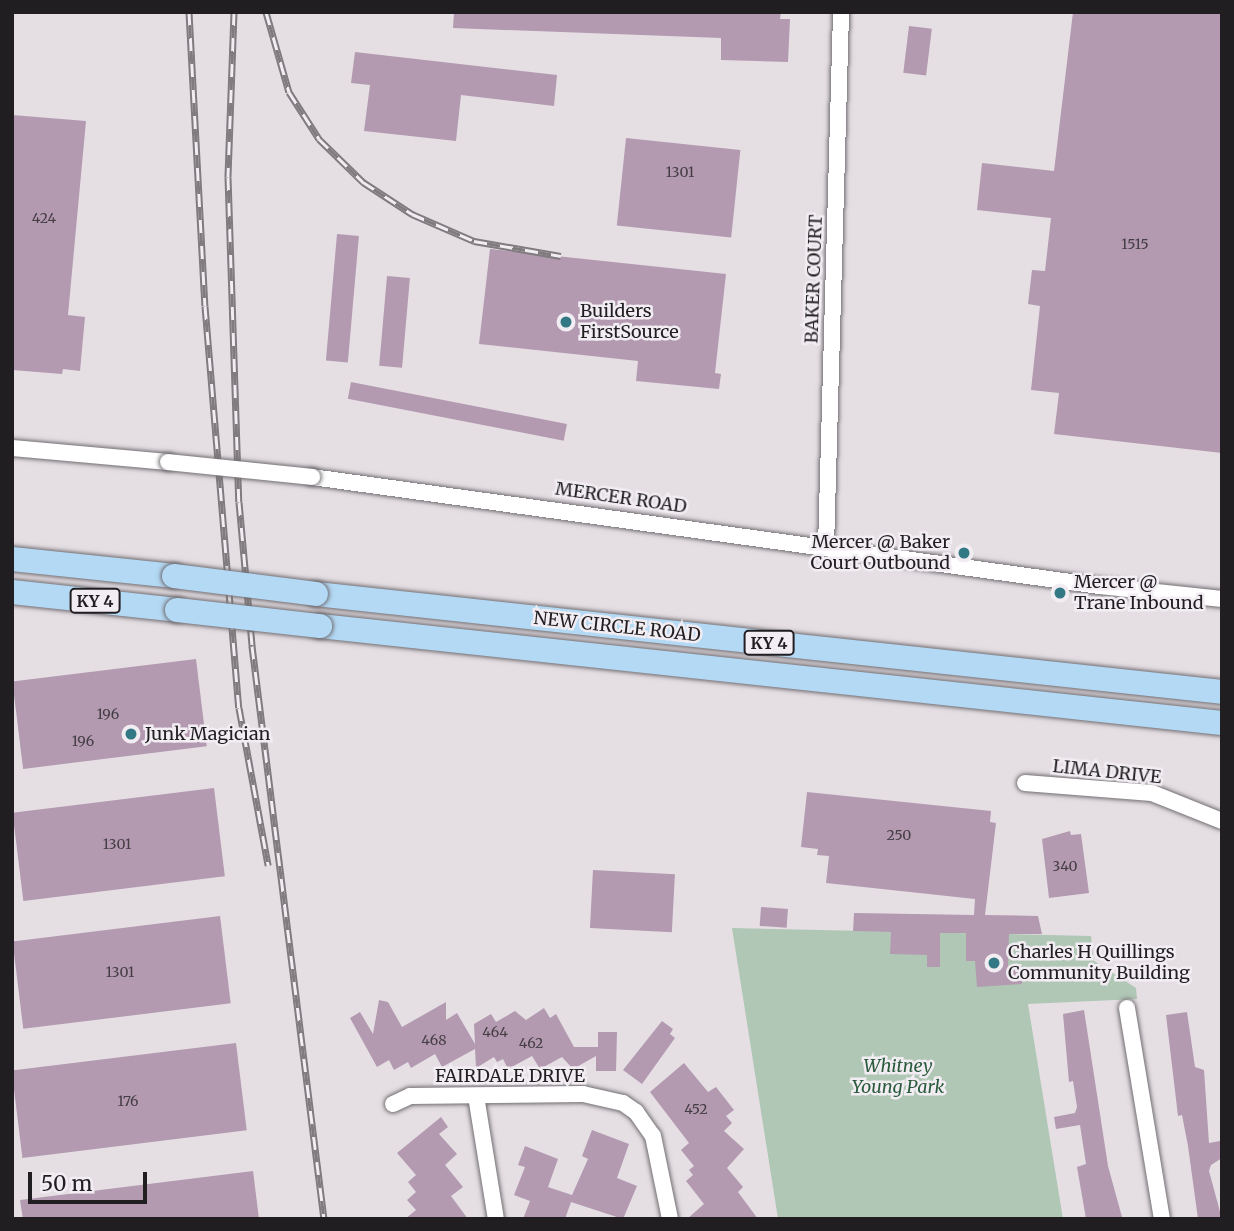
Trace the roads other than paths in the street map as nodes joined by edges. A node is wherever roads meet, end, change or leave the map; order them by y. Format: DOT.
graph roads {
  1 [pos="841,12"];
  2 [pos="12,448"];
  3 [pos="826,548"];
  4 [pos="12,559"];
  5 [pos="12,592"];
  6 [pos="1222,599"];
  7 [pos="1222,692"];
  8 [pos="1222,723"];
  9 [pos="1025,783"];
  10 [pos="1222,821"];
  11 [pos="1128,1009"];
  12 [pos="476,1096"];
  13 [pos="393,1104"];
  14 [pos="496,1219"];
  15 [pos="670,1219"];
  16 [pos="1162,1219"];
  1 -- 3 [label="street, BAKER COURT"];
  2 -- 3 [label="street, MERCER ROAD, bridge"];
  3 -- 6 [label="street, MERCER ROAD"];
  4 -- 7 [label="highway, NEW CIRCLE ROAD / KY 4, bridge"];
  5 -- 8 [label="highway, NEW CIRCLE ROAD / KY 4, bridge"];
  9 -- 10 [label="street, LIMA DRIVE"];
  11 -- 16 [label="street"];
  12 -- 13 [label="street, FAIRDALE DRIVE"];
  12 -- 14 [label="street"];
  12 -- 15 [label="street, FAIRDALE DRIVE"];
}
